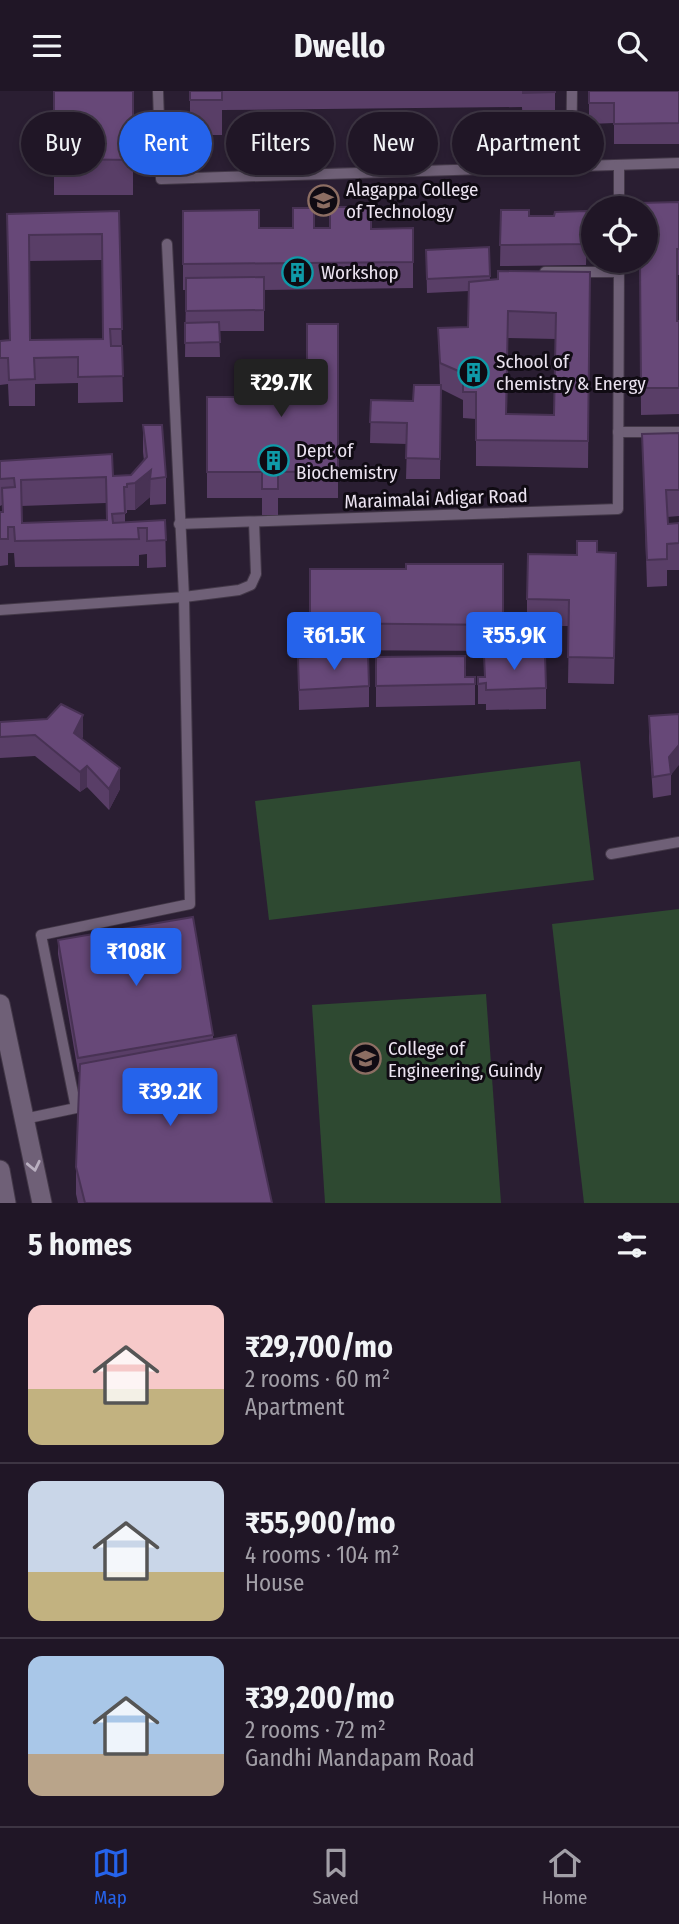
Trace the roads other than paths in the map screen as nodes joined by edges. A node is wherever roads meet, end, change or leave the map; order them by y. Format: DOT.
graph roads {
  1 [pos="158,91"];
  2 [pos="572,91"];
  3 [pos="571,112"];
  4 [pos="679,163"];
  5 [pos="619,165"];
  6 [pos="604,166"];
  7 [pos="452,170"];
  8 [pos="619,196"];
  9 [pos="167,244"];
  10 [pos="581,269"];
  11 [pos="537,272"];
  12 [pos="619,273"];
  13 [pos="618,432"];
  14 [pos="679,432"];
  15 [pos="254,522"];
  16 [pos="179,524"];
  17 [pos="184,597"];
  18 [pos="0,610"];
  19 [pos="679,842"];
  20 [pos="611,854"];
  21 [pos="0,1004"];
  22 [pos="3,1033"];
  23 [pos="24,1119"];
  24 [pos="0,1170"];
  25 [pos="6,1203"];
  26 [pos="42,1203"];
  1 -- 7 [label="lane"];
  2 -- 3 [label="lane"];
  4 -- 5 [label="lane"];
  5 -- 6 [label="lane"];
  5 -- 8 [label="lane"];
  9 -- 16 [label="lane"];
  10 -- 11 [label="lane"];
  12 -- 13 [label="lane"];
  13 -- 14 [label="lane"];
  13 -- 15 [label="lane, Maraimalai Adigar Road"];
  15 -- 16 [label="lane, Maraimalai Adigar Road"];
  15 -- 17 [label="lane"];
  16 -- 17 [label="lane"];
  17 -- 18 [label="lane"];
  17 -- 23 [label="lane"];
  19 -- 20 [label="lane"];
  21 -- 22 [label="main road"];
  22 -- 23 [label="main road"];
  23 -- 26 [label="main road, one-way"];
  24 -- 25 [label="main road"];
}
